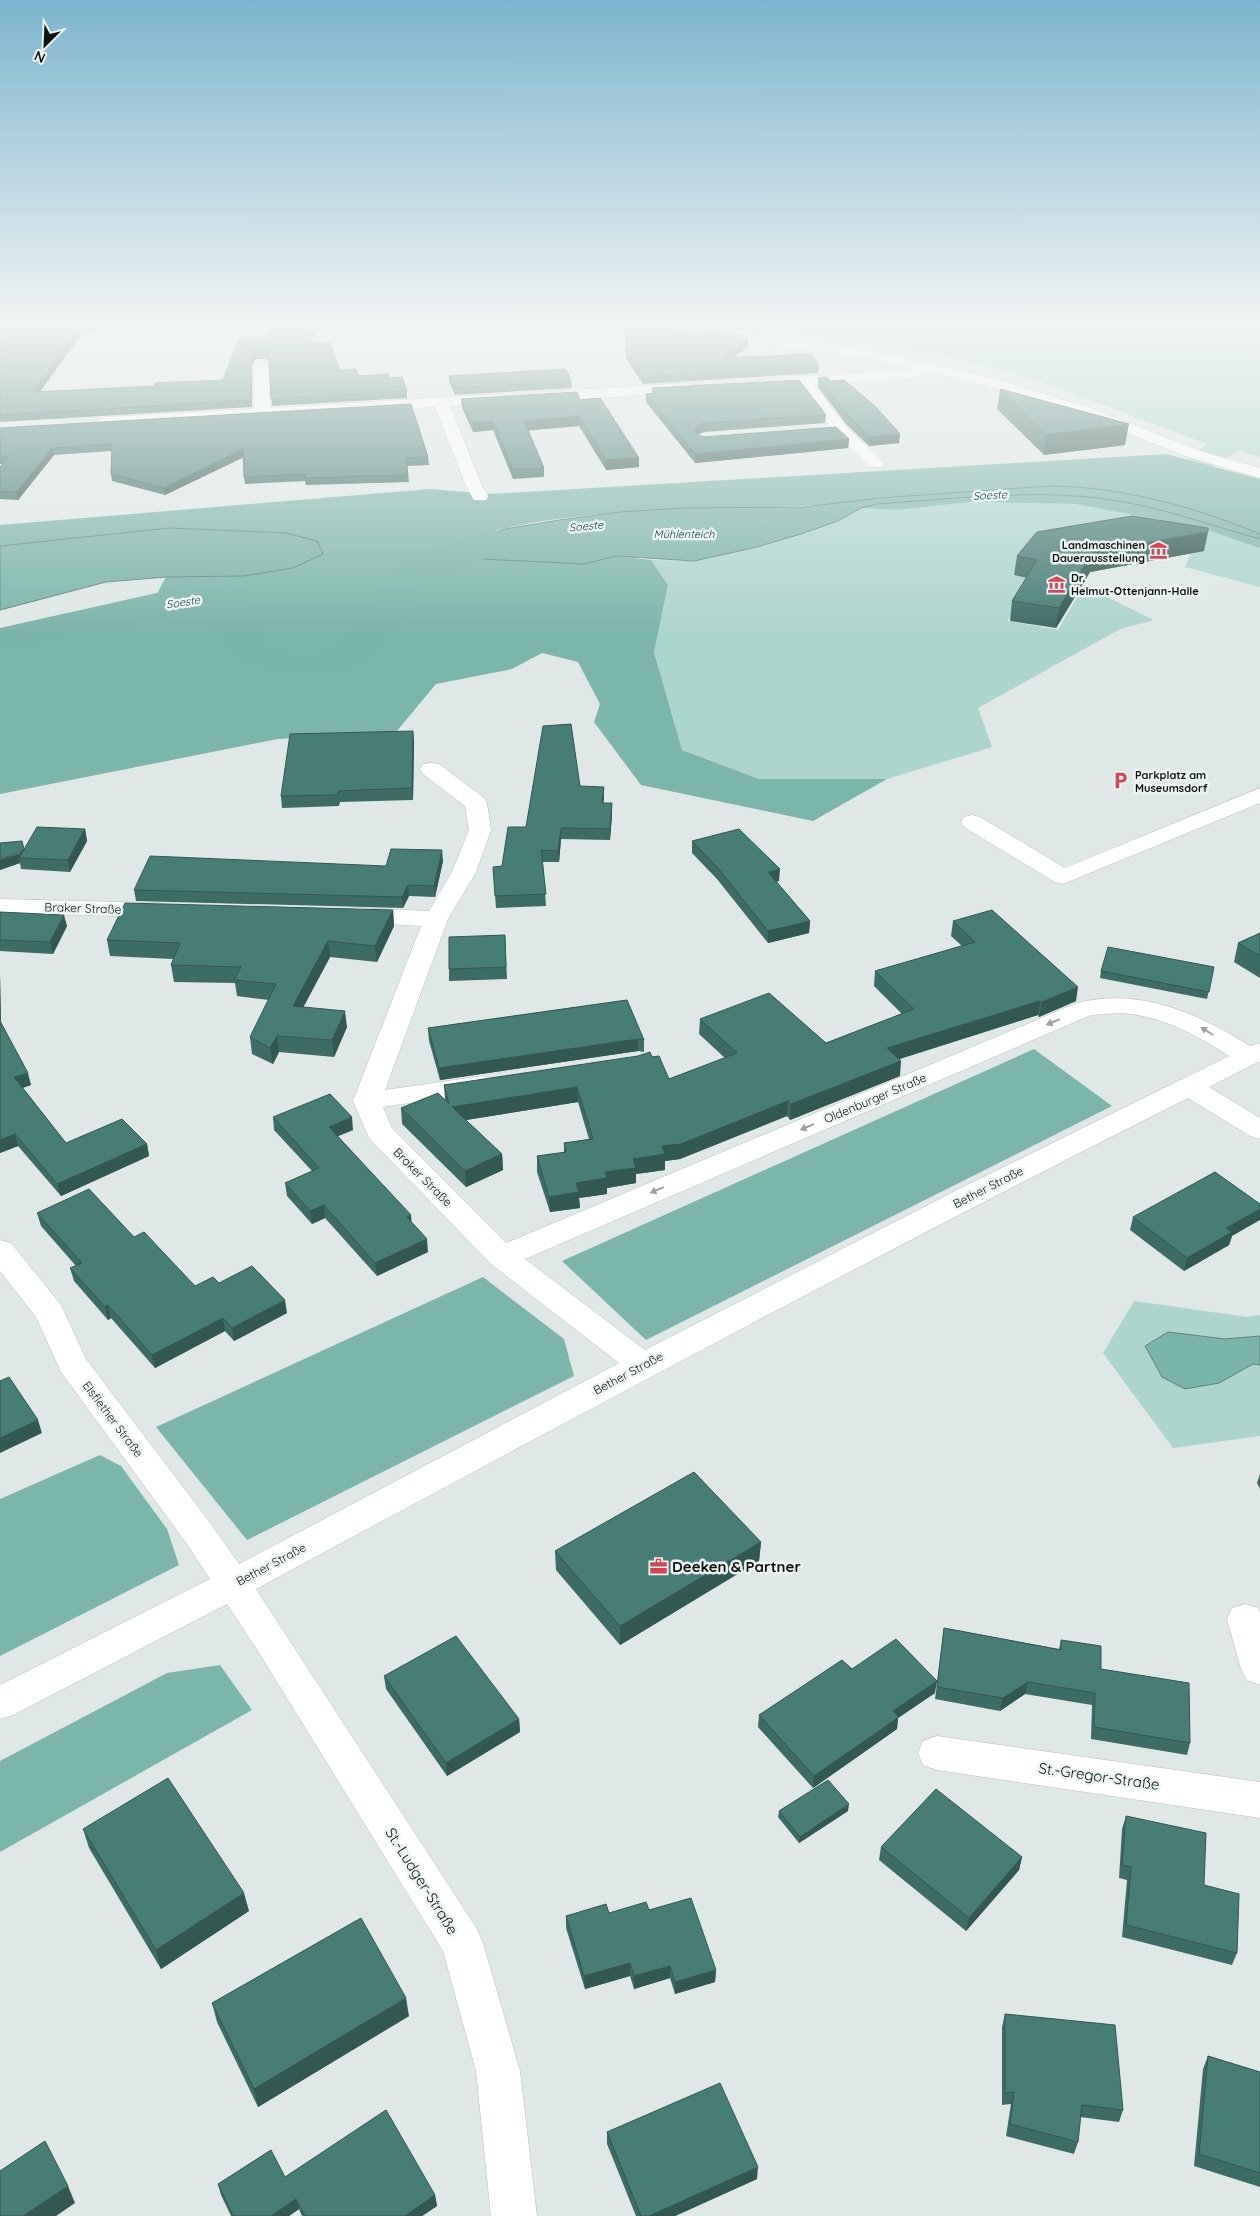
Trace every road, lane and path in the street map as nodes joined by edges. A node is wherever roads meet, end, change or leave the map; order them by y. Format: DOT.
graph roads {
  1 [pos="452,429"];
  2 [pos="1130,429"];
  3 [pos="840,430"];
  4 [pos="821,431"];
  5 [pos="876,464"];
  6 [pos="1260,473"];
  7 [pos="480,496"];
  8 [pos="431,769"];
  9 [pos="1260,795"];
  10 [pos="972,822"];
  11 [pos="0,906"];
  12 [pos="179,910"];
  13 [pos="328,914"];
  14 [pos="436,919"];
  15 [pos="1254,1054"];
  16 [pos="502,1082"];
  17 [pos="1190,1087"];
  18 [pos="367,1102"];
  19 [pos="1260,1130"];
  20 [pos="0,1250"];
  21 [pos="502,1257"];
  22 [pos="643,1365"];
  23 [pos="233,1584"];
  24 [pos="1245,1619"];
  25 [pos="1260,1669"];
  26 [pos="0,1703"];
  27 [pos="937,1753"];
  28 [pos="1260,1800"];
  29 [pos="514,2216"];
  1 -- 7 [label="street"];
  2 -- 6 [label="street"];
  3 -- 4 [label="street"];
  3 -- 5 [label="street"];
  8 -- 14 [label="street"];
  9 -- 10 [label="street"];
  11 -- 12 [label="street, Braker Straße"];
  13 -- 14 [label="street"];
  14 -- 18 [label="street"];
  15 -- 17 [label="street, Bether Straße"];
  15 -- 21 [label="street, Oldenburger Straße, one-way"];
  16 -- 18 [label="street"];
  17 -- 19 [label="street"];
  17 -- 22 [label="street, Bether Straße"];
  18 -- 21 [label="street, Braker Straße"];
  20 -- 23 [label="street, Elsflether Straße"];
  21 -- 22 [label="street, Braker Straße"];
  22 -- 23 [label="street, Bether Straße"];
  23 -- 26 [label="street, Bether Straße"];
  23 -- 29 [label="street, St.-Ludger-Straße"];
  24 -- 25 [label="street"];
  27 -- 28 [label="street, St.-Gregor-Straße"];
}
